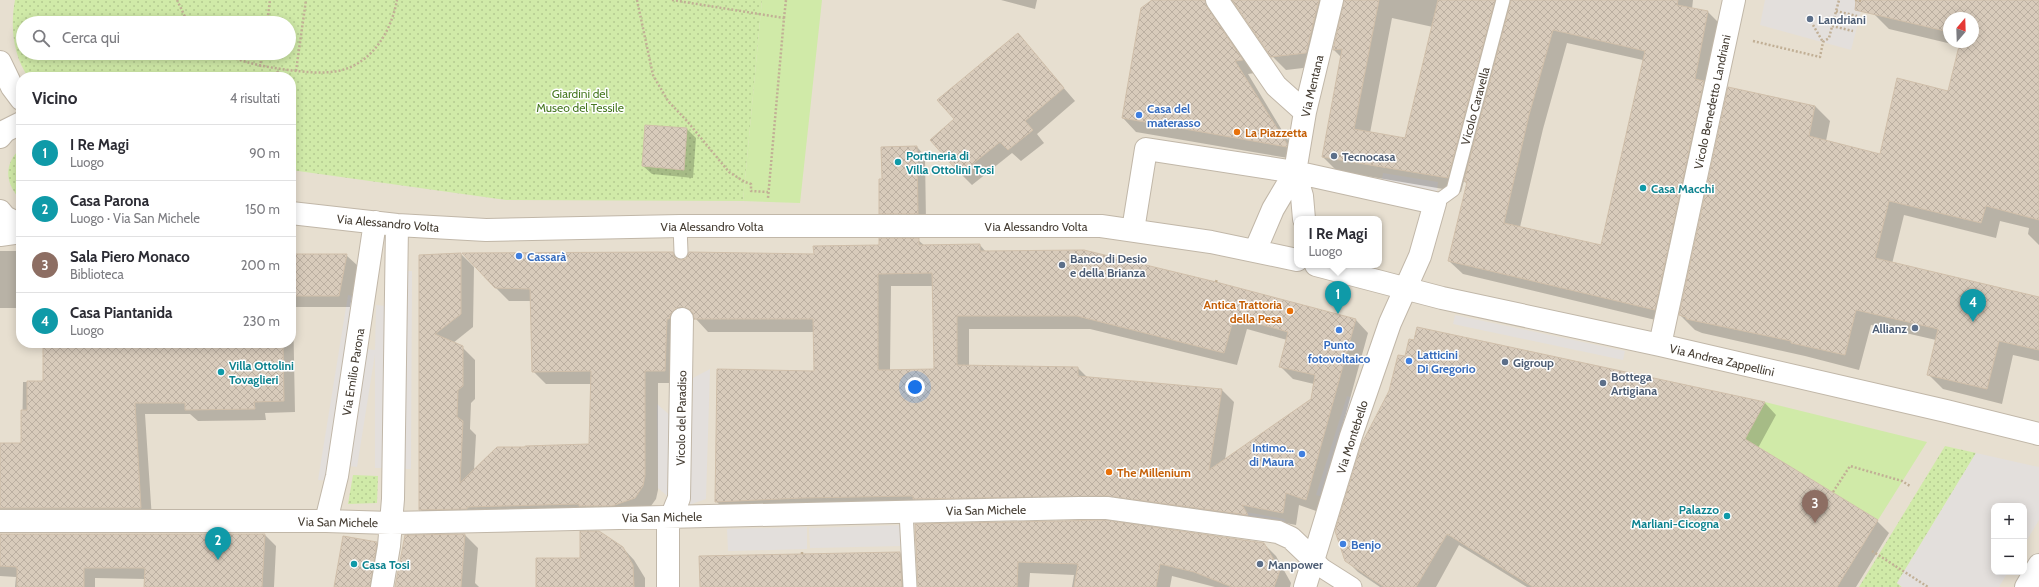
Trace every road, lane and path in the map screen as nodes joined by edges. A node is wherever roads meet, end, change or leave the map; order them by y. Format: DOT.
graph roads {
  1 [pos="177,0"];
  2 [pos="270,0"];
  3 [pos="306,0"];
  4 [pos="397,0"];
  5 [pos="637,0"];
  6 [pos="672,0"];
  7 [pos="786,0"];
  8 [pos="1217,0"];
  9 [pos="1332,0"];
  10 [pos="1503,0"];
  11 [pos="1734,0"];
  12 [pos="1839,0"];
  13 [pos="1855,0"];
  14 [pos="1861,2"];
  15 [pos="1836,11"];
  16 [pos="185,16"];
  17 [pos="268,16"];
  18 [pos="1857,16"];
  19 [pos="784,18"];
  20 [pos="1813,25"];
  21 [pos="1832,26"];
  22 [pos="1853,31"];
  23 [pos="1751,41"];
  24 [pos="1823,42"];
  25 [pos="240,60"];
  26 [pos="261,60"];
  27 [pos="0,62"];
  28 [pos="260,67"];
  29 [pos="278,69"];
  30 [pos="296,71"];
  31 [pos="278,72"];
  32 [pos="16,92"];
  33 [pos="1306,112"];
  34 [pos="16,126"];
  35 [pos="0,137"];
  36 [pos="1295,172"];
  37 [pos="768,192"];
  38 [pos="768,201"];
  39 [pos="1435,203"];
  40 [pos="0,211"];
  41 [pos="296,214"];
  42 [pos="1304,216"];
  43 [pos="16,222"];
  44 [pos="375,222"];
  45 [pos="397,225"];
  46 [pos="680,226"];
  47 [pos="1133,230"];
  48 [pos="16,233"];
  49 [pos="0,235"];
  50 [pos="1256,251"];
  51 [pos="680,252"];
  52 [pos="1294,259"];
  53 [pos="1327,268"];
  54 [pos="1405,289"];
  55 [pos="682,319"];
  56 [pos="1660,345"];
  57 [pos="2039,434"];
  58 [pos="1910,486"];
  59 [pos="1833,492"];
  60 [pos="906,512"];
  61 [pos="673,516"];
  62 [pos="0,521"];
  63 [pos="326,521"];
  64 [pos="391,523"];
  65 [pos="1872,551"];
  66 [pos="1313,558"];
  67 [pos="2039,565"];
  68 [pos="382,587"];
  69 [pos="668,587"];
  70 [pos="910,587"];
  71 [pos="1305,587"];
  72 [pos="1352,587"];
  73 [pos="1928,587"];
  74 [pos="2026,587"];
  1 -- 16 [label="path"];
  2 -- 17 [label="path"];
  3 -- 30 [label="path"];
  4 -- 30 [label="path"];
  5 -- 37 [label="path"];
  6 -- 19 [label="path"];
  7 -- 19 [label="path"];
  8 -- 33 [label="street"];
  9 -- 33 [label="street, Via Mentana"];
  10 -- 39 [label="lane, Vicolo Caravella"];
  11 -- 56 [label="street, Vicolo Benedetto Landriani"];
  12 -- 15 [label="path"];
  13 -- 14 [label="path"];
  15 -- 18 [label="path"];
  15 -- 21 [label="path"];
  19 -- 37 [label="path"];
  20 -- 24 [label="path"];
  21 -- 22 [label="path"];
  21 -- 24 [label="path"];
  23 -- 24 [label="path"];
  25 -- 28 [label="path"];
  26 -- 28 [label="path"];
  27 -- 32 [label="street"];
  28 -- 29 [label="path"];
  29 -- 30 [label="path"];
  29 -- 31 [label="path"];
  33 -- 36 [label="street, Via Mentana"];
  34 -- 35 [label="street"];
  36 -- 39 [label="street"];
  36 -- 42 [label="street"];
  36 -- 47 [label="street"];
  36 -- 50 [label="street"];
  37 -- 38 [label="path"];
  39 -- 54 [label="street, Via Montebello"];
  40 -- 43 [label="street"];
  41 -- 44 [label="street, Via Alessandro Volta"];
  44 -- 45 [label="street, Via Alessandro Volta"];
  44 -- 63 [label="street, Via Emilio Parona"];
  45 -- 46 [label="street, Via Alessandro Volta"];
  45 -- 64 [label="street"];
  46 -- 47 [label="street, Via Alessandro Volta"];
  46 -- 51 [label="lane"];
  47 -- 50 [label="street, Via Alessandro Volta"];
  48 -- 49 [label="street"];
  50 -- 52 [label="street, Via Alessandro Volta"];
  53 -- 54 [label="street, Via Andrea Zappellini"];
  54 -- 56 [label="street, Via Andrea Zappellini"];
  54 -- 66 [label="street, Via Montebello"];
  55 -- 61 [label="street, Vicolo del Paradiso"];
  56 -- 57 [label="street, Via Andrea Zappellini"];
  58 -- 59 [label="path"];
  60 -- 61 [label="street, Via San Michele"];
  60 -- 66 [label="street, Via San Michele"];
  60 -- 70 [label="lane"];
  61 -- 64 [label="street, Via San Michele"];
  61 -- 69 [label="street, Vicolo del Paradiso"];
  62 -- 63 [label="street, Via San Michele"];
  63 -- 64 [label="street, Via San Michele"];
  64 -- 68 [label="street"];
  65 -- 73 [label="path"];
  66 -- 71 [label="street, Via Montebello"];
  66 -- 72 [label="street"];
  67 -- 74 [label="street"];
}
